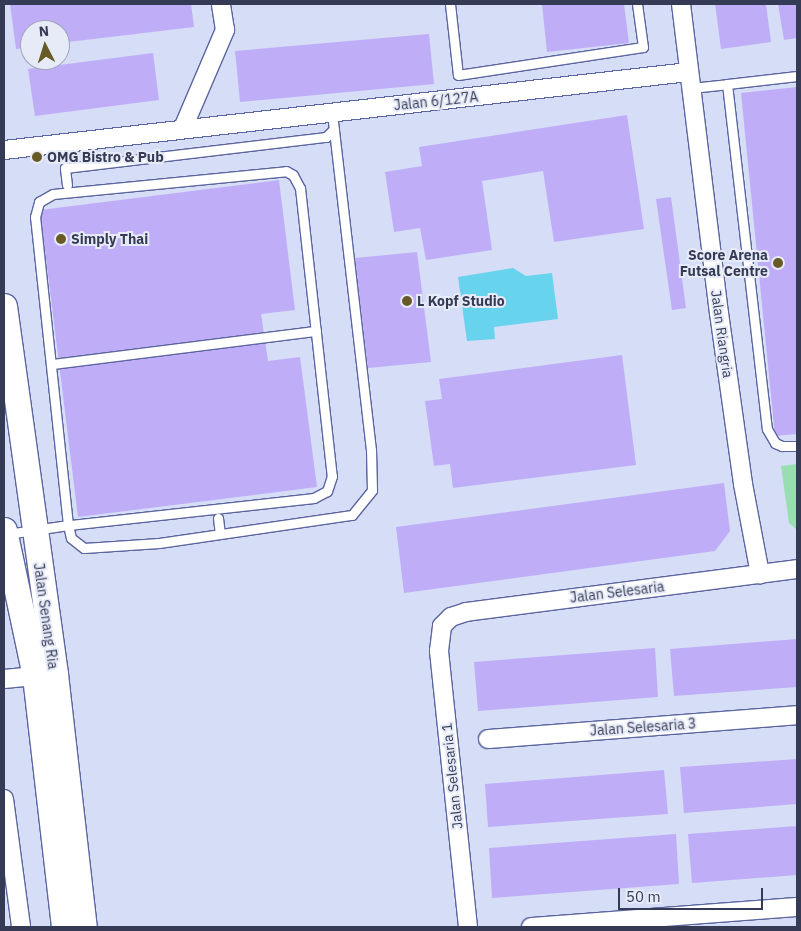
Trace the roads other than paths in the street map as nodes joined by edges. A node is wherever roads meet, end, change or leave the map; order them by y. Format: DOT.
graph roads {
  1 [pos="221,4"];
  2 [pos="450,4"];
  3 [pos="637,4"];
  4 [pos="681,4"];
  5 [pos="797,76"];
  6 [pos="690,80"];
  7 [pos="727,84"];
  8 [pos="333,121"];
  9 [pos="183,128"];
  10 [pos="4,150"];
  11 [pos="67,184"];
  12 [pos="4,306"];
  13 [pos="316,331"];
  14 [pos="53,364"];
  15 [pos="797,446"];
  16 [pos="218,518"];
  17 [pos="68,525"];
  18 [pos="4,530"];
  19 [pos="34,531"];
  20 [pos="4,534"];
  21 [pos="220,534"];
  22 [pos="797,569"];
  23 [pos="760,574"];
  24 [pos="442,626"];
  25 [pos="45,675"];
  26 [pos="4,679"];
  27 [pos="797,715"];
  28 [pos="488,739"];
  29 [pos="4,799"];
  30 [pos="9,878"];
  31 [pos="797,907"];
  32 [pos="21,927"];
  33 [pos="64,927"];
  34 [pos="84,927"];
  35 [pos="468,927"];
  36 [pos="531,927"];
  1 -- 9 [label="street"];
  2 -- 3 [label="lane"];
  4 -- 6 [label="street, Jalan Riangria"];
  5 -- 7 [label="lane"];
  6 -- 7 [label="lane"];
  6 -- 8 [label="street, Jalan 6/127A"];
  6 -- 23 [label="street, Jalan Riangria"];
  7 -- 15 [label="lane"];
  8 -- 9 [label="street, Jalan 6/127A"];
  8 -- 11 [label="lane"];
  8 -- 21 [label="lane"];
  9 -- 10 [label="street, Jalan 6/127A"];
  12 -- 19 [label="street, Jalan Senang Ria"];
  13 -- 14 [label="lane"];
  13 -- 14 [label="lane"];
  13 -- 17 [label="lane"];
  14 -- 17 [label="lane"];
  16 -- 21 [label="lane"];
  17 -- 19 [label="lane"];
  17 -- 21 [label="lane"];
  18 -- 20 [label="street, Jalan Senang Ria"];
  19 -- 20 [label="lane"];
  19 -- 25 [label="street, Jalan Senang Ria"];
  20 -- 25 [label="street, Jalan Senang Ria"];
  22 -- 23 [label="street, Jalan Selesaria"];
  23 -- 24 [label="street, Jalan Selesaria"];
  24 -- 35 [label="street, Jalan Selesaria 1"];
  25 -- 26 [label="street"];
  25 -- 33 [label="street, Jalan Senang Ria"];
  25 -- 34 [label="street, Jalan Senang Ria"];
  27 -- 28 [label="street, Jalan Selesaria 3"];
  29 -- 30 [label="street"];
  30 -- 32 [label="street"];
  31 -- 36 [label="street"];
}
